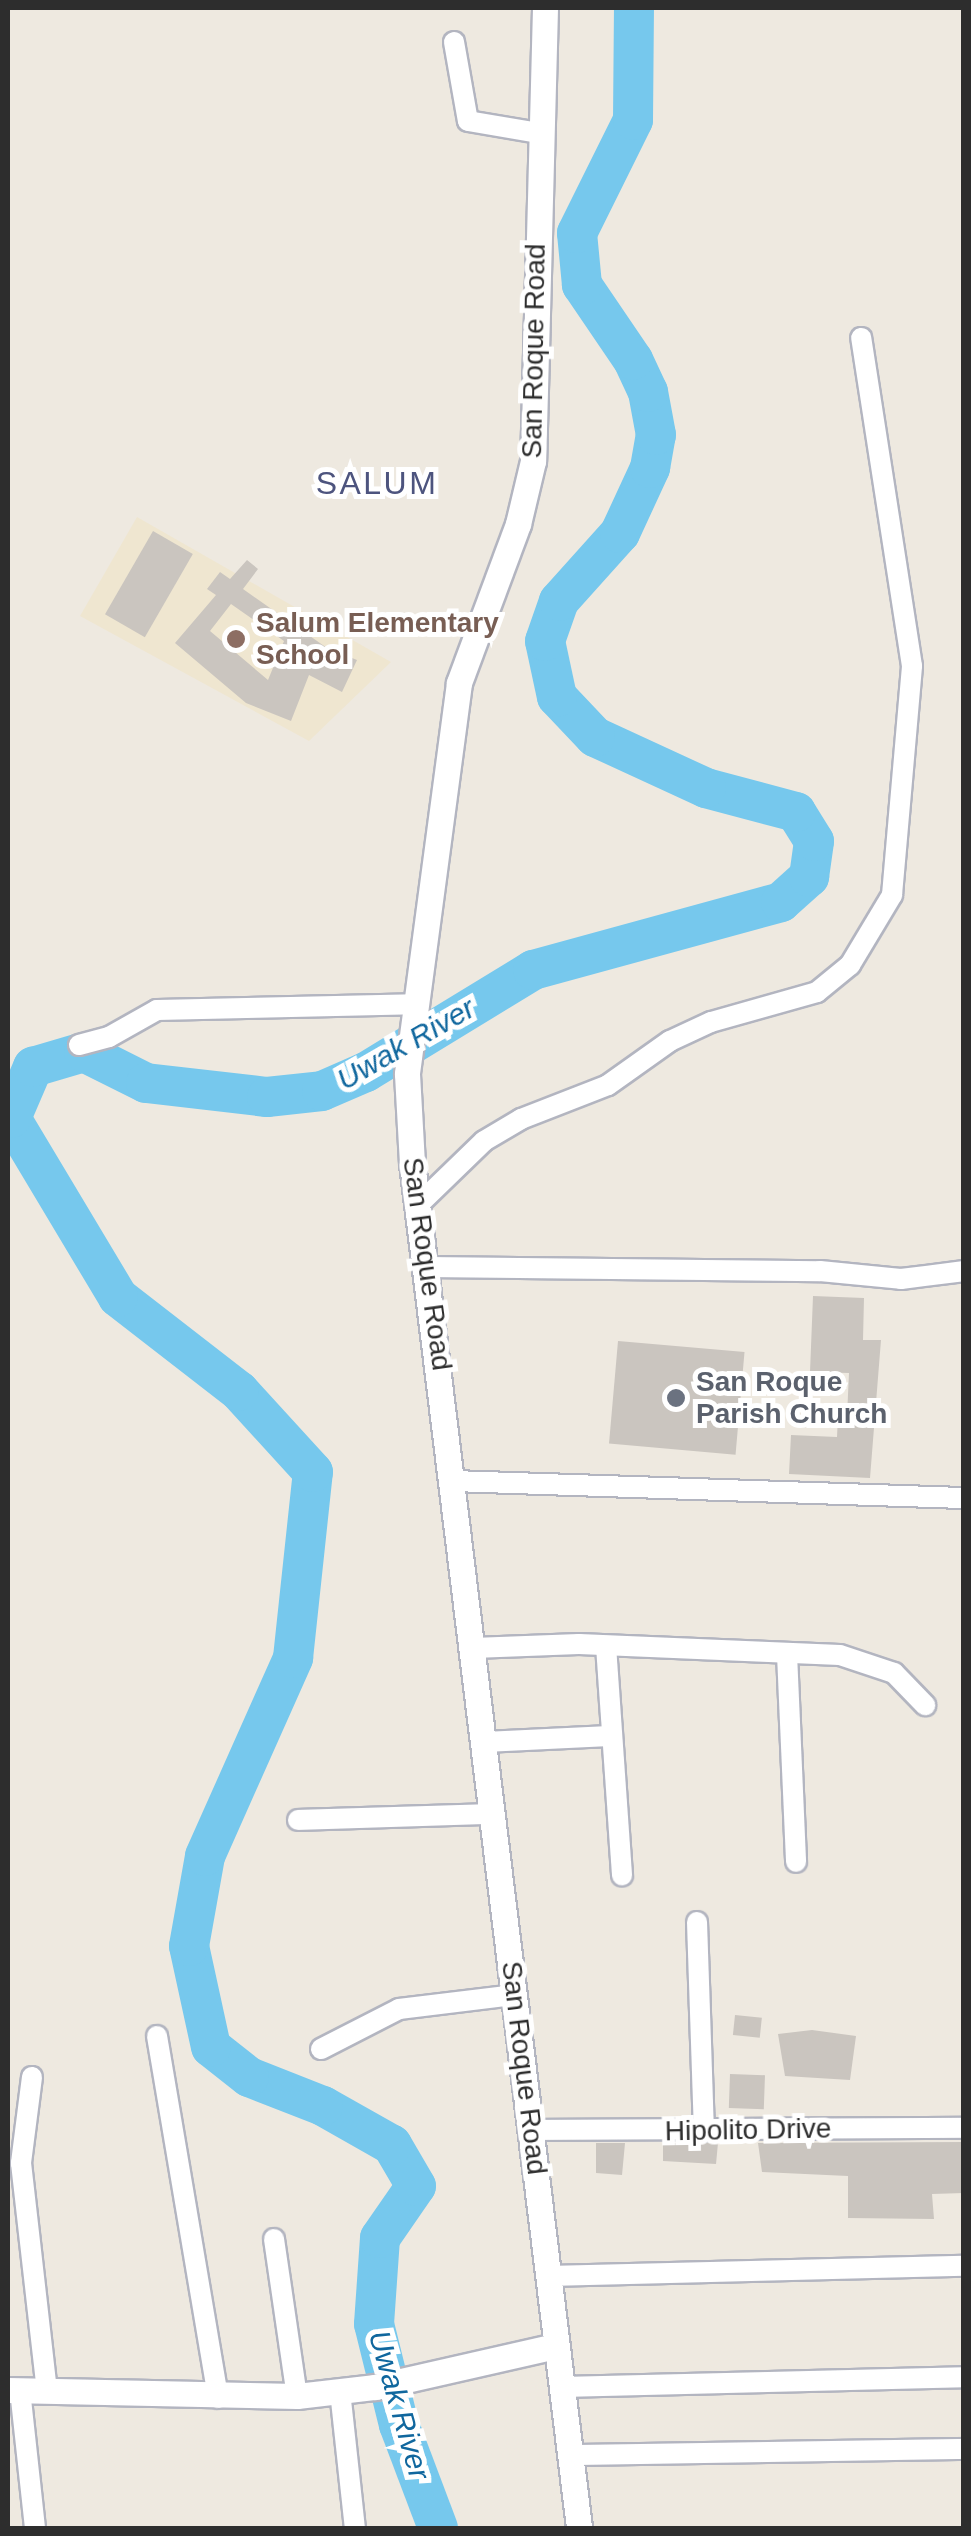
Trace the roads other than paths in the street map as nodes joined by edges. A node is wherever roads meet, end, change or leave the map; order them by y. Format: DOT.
graph roads {
  1 [pos="545,8"];
  2 [pos="454,42"];
  3 [pos="538,133"];
  4 [pos="861,338"];
  5 [pos="414,1004"];
  6 [pos="79,1045"];
  7 [pos="418,1206"];
  8 [pos="426,1267"];
  9 [pos="964,1271"];
  10 [pos="453,1481"];
  11 [pos="964,1498"];
  12 [pos="606,1646"];
  13 [pos="474,1648"];
  14 [pos="787,1654"];
  15 [pos="925,1704"];
  16 [pos="610,1736"];
  17 [pos="484,1742"];
  18 [pos="490,1814"];
  19 [pos="298,1820"];
  20 [pos="796,1862"];
  21 [pos="622,1875"];
  22 [pos="697,1922"];
  23 [pos="515,1995"];
  24 [pos="156,2036"];
  25 [pos="320,2049"];
  26 [pos="32,2078"];
  27 [pos="964,2128"];
  28 [pos="533,2130"];
  29 [pos="704,2131"];
  30 [pos="274,2239"];
  31 [pos="964,2266"];
  32 [pos="548,2276"];
  33 [pos="556,2346"];
  34 [pos="964,2378"];
  35 [pos="561,2388"];
  36 [pos="14,2390"];
  37 [pos="46,2390"];
  38 [pos="340,2391"];
  39 [pos="296,2396"];
  40 [pos="218,2398"];
  41 [pos="964,2448"];
  42 [pos="570,2454"];
  43 [pos="35,2528"];
  44 [pos="355,2528"];
  45 [pos="579,2528"];
  1 -- 3 [label="street, San Roque Road"];
  2 -- 3 [label="street"];
  3 -- 5 [label="street, San Roque Road"];
  4 -- 7 [label="street"];
  5 -- 6 [label="street"];
  5 -- 7 [label="street, San Roque Road"];
  7 -- 8 [label="street, San Roque Road"];
  8 -- 9 [label="street"];
  8 -- 10 [label="street, San Roque Road"];
  10 -- 11 [label="street"];
  10 -- 13 [label="street, San Roque Road"];
  12 -- 13 [label="street"];
  12 -- 14 [label="street"];
  12 -- 16 [label="street"];
  13 -- 17 [label="street, San Roque Road"];
  14 -- 15 [label="street"];
  14 -- 20 [label="street"];
  16 -- 17 [label="street"];
  16 -- 21 [label="street"];
  17 -- 18 [label="street, San Roque Road"];
  18 -- 19 [label="street"];
  18 -- 23 [label="street, San Roque Road"];
  22 -- 29 [label="street"];
  23 -- 25 [label="street"];
  23 -- 28 [label="street, San Roque Road"];
  24 -- 40 [label="street"];
  26 -- 37 [label="street"];
  27 -- 29 [label="street, Hipolito Drive"];
  28 -- 29 [label="street, Hipolito Drive"];
  28 -- 32 [label="street, San Roque Road"];
  30 -- 39 [label="street"];
  31 -- 32 [label="street"];
  32 -- 33 [label="street, San Roque Road"];
  33 -- 35 [label="street, San Roque Road"];
  33 -- 38 [label="street"];
  34 -- 35 [label="street"];
  35 -- 42 [label="street, San Roque Road"];
  36 -- 37 [label="street"];
  36 -- 43 [label="street"];
  37 -- 40 [label="street"];
  38 -- 39 [label="street"];
  38 -- 44 [label="street"];
  39 -- 40 [label="street"];
  41 -- 42 [label="street"];
  42 -- 45 [label="street, San Roque Road"];
}
